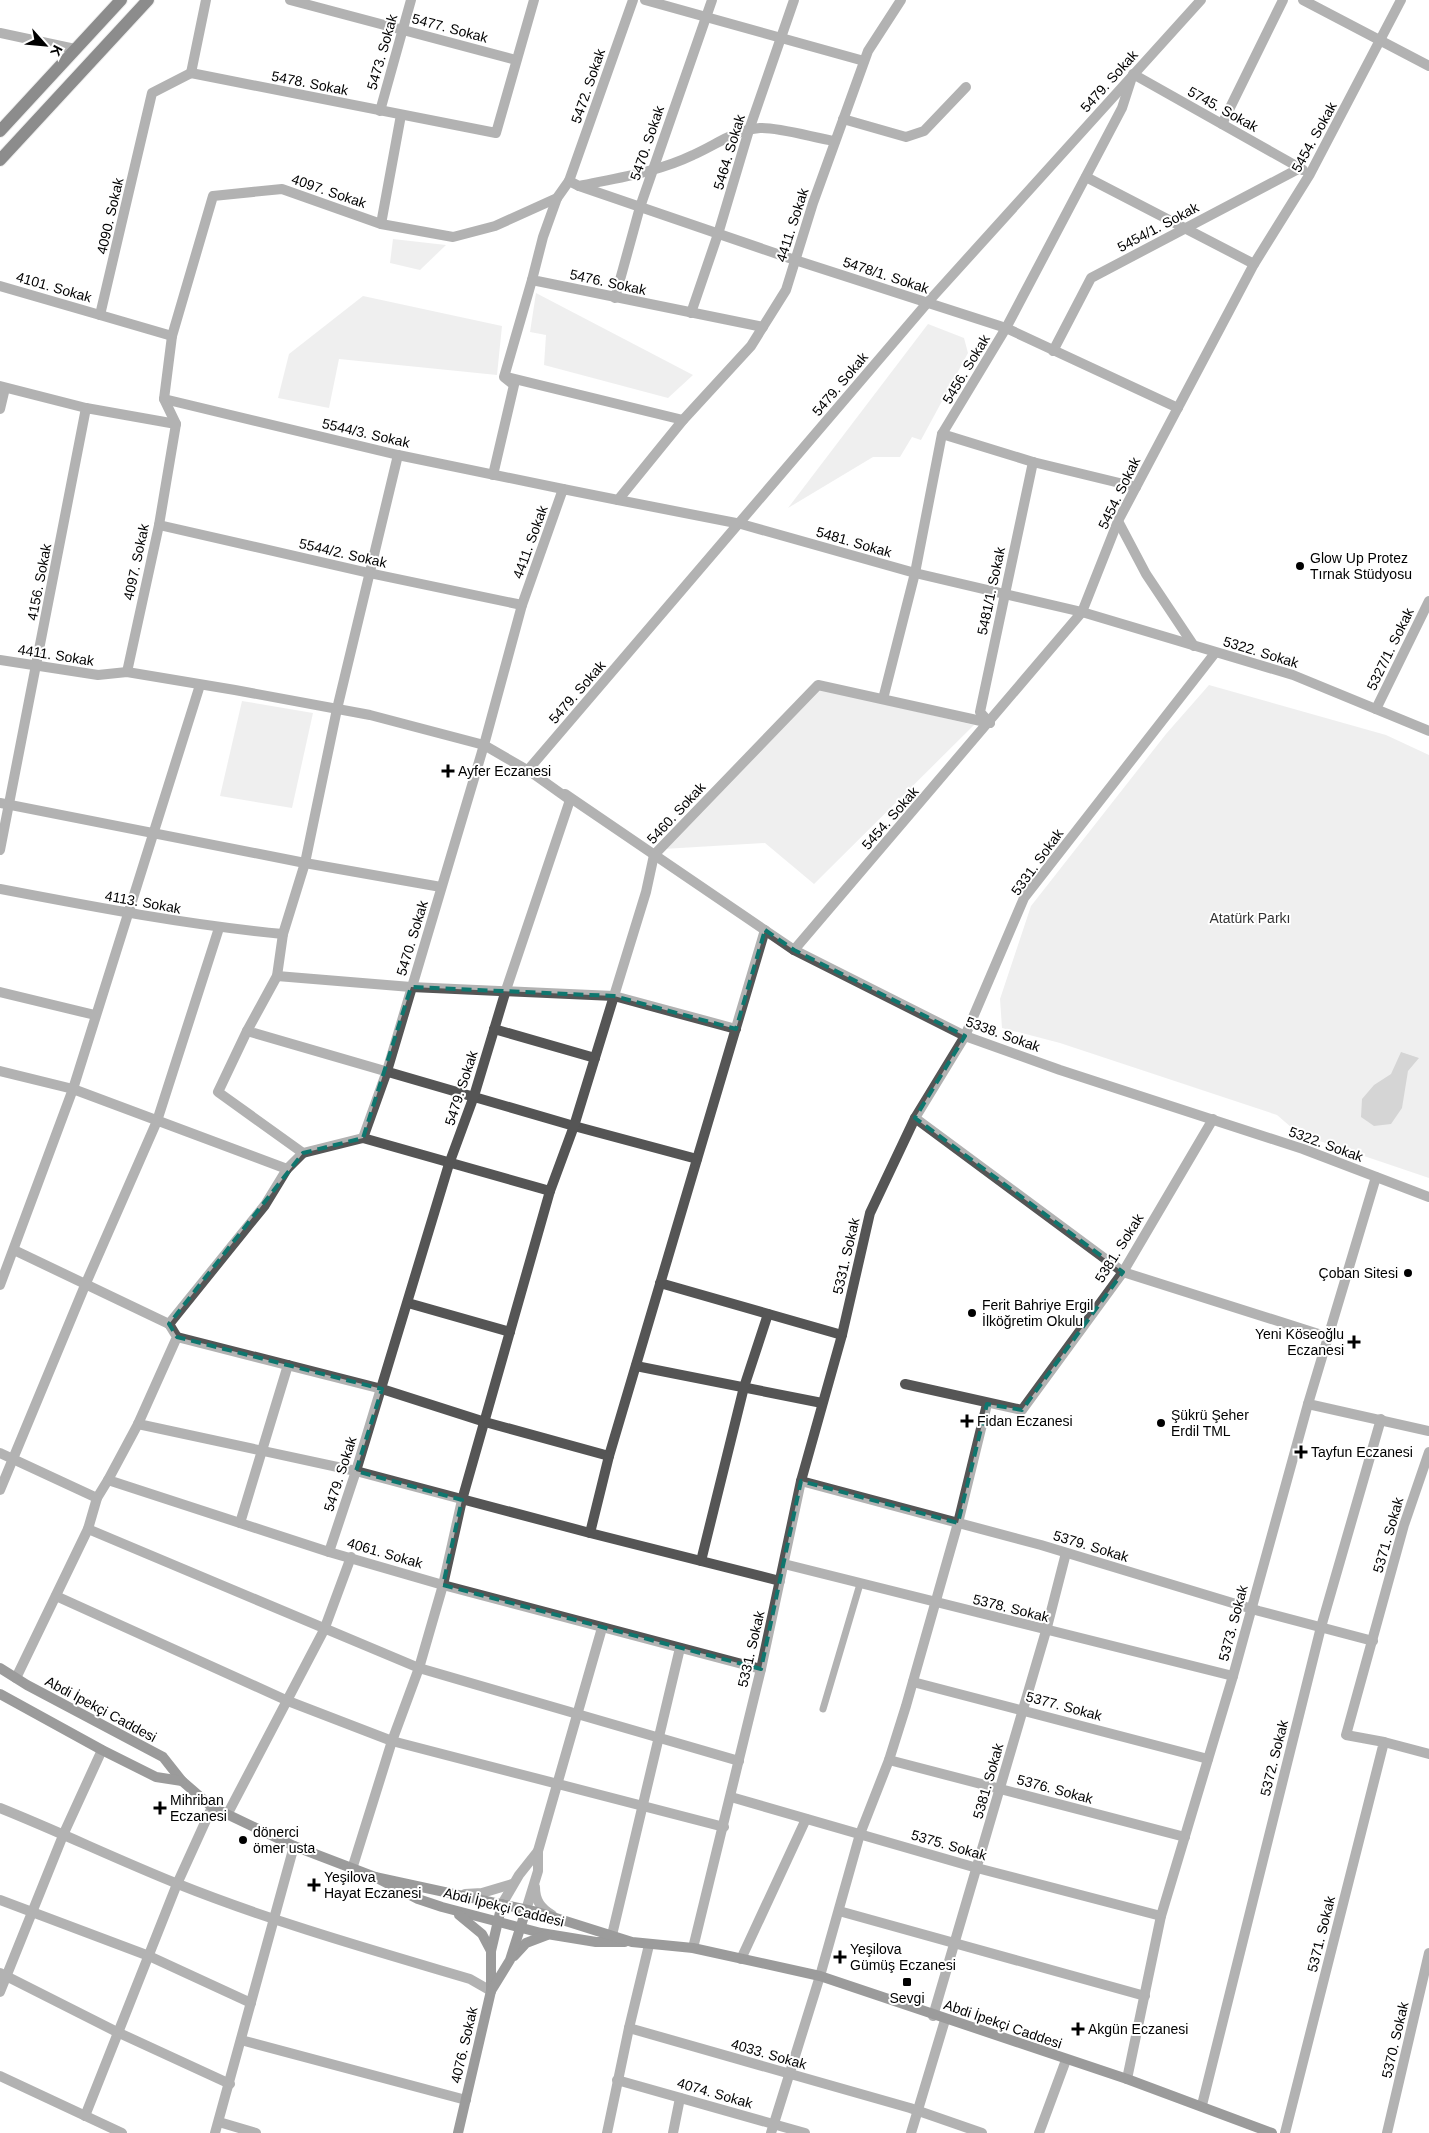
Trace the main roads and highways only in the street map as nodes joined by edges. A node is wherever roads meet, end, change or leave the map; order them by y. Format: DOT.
graph roads {
  1 [pos="121,0"];
  2 [pos="148,0"];
  3 [pos="0,131"];
  4 [pos="0,160"];
  5 [pos="0,1668"];
  6 [pos="0,1694"];
  7 [pos="182,1781"];
  8 [pos="375,1877"];
  9 [pos="502,1904"];
  10 [pos="452,1910"];
  11 [pos="526,1910"];
  12 [pos="497,1922"];
  13 [pos="521,1928"];
  14 [pos="550,1934"];
  15 [pos="632,1942"];
  16 [pos="491,1951"];
  17 [pos="506,1967"];
  18 [pos="491,1991"];
  19 [pos="458,2133"];
  20 [pos="1272,2133"];
  1 -- 3 [label="main road"];
  2 -- 4 [label="main road"];
  5 -- 7 [label="main road, Abdi İpekçi Caddesi"];
  6 -- 7 [label="main road"];
  7 -- 8 [label="main road, Abdi İpekçi Caddesi"];
  8 -- 9 [label="main road, Abdi İpekçi Caddesi"];
  8 -- 10 [label="main road, Abdi İpekçi Caddesi"];
  9 -- 11 [label="main road, Abdi İpekçi Caddesi"];
  9 -- 12 [label="main road"];
  10 -- 12 [label="main road, Abdi İpekçi Caddesi"];
  10 -- 16 [label="main road"];
  11 -- 13 [label="main road, 4076. Sokak"];
  11 -- 15 [label="main road, Abdi İpekçi Caddesi"];
  12 -- 13 [label="main road, Abdi İpekçi Caddesi"];
  12 -- 16 [label="main road"];
  13 -- 14 [label="main road, Abdi İpekçi Caddesi"];
  13 -- 17 [label="main road, 4076. Sokak"];
  14 -- 15 [label="main road, Abdi İpekçi Caddesi"];
  14 -- 17 [label="main road, 4076. Sokak"];
  15 -- 20 [label="main road, Abdi İpekçi Caddesi"];
  16 -- 18 [label="main road"];
  17 -- 18 [label="main road, 4076. Sokak"];
  18 -- 19 [label="main road, 4076. Sokak"];
}
